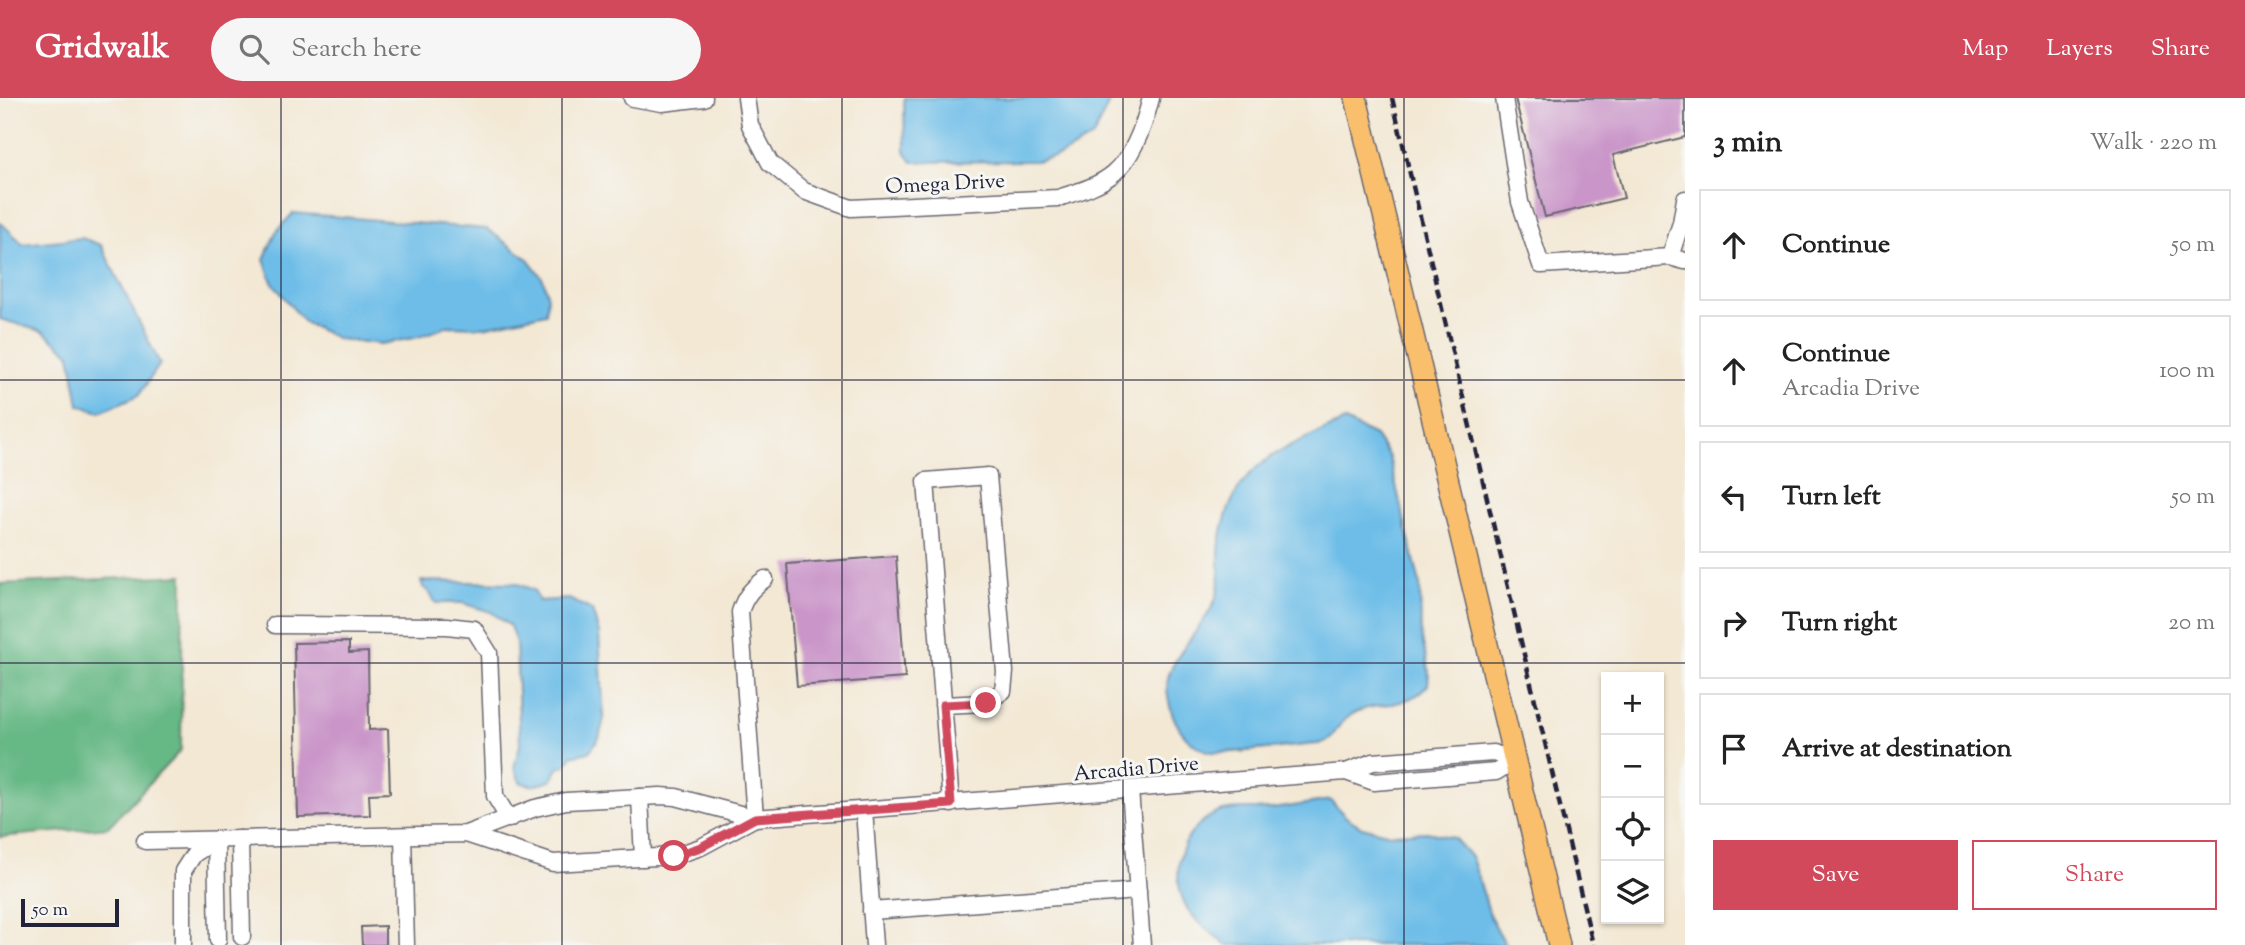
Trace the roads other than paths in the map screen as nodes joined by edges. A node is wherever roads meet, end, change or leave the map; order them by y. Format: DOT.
graph roads {
  1 [pos="632,98"];
  2 [pos="704,98"];
  3 [pos="746,98"];
  4 [pos="1151,98"];
  5 [pos="1356,98"];
  6 [pos="1504,98"];
  7 [pos="1685,198"];
  8 [pos="1677,259"];
  9 [pos="765,579"];
  10 [pos="275,625"];
  11 [pos="943,705"];
  12 [pos="1515,760"];
  13 [pos="1130,790"];
  14 [pos="640,797"];
  15 [pos="951,804"];
  16 [pos="864,810"];
  17 [pos="755,818"];
  18 [pos="509,819"];
  19 [pos="466,834"];
  20 [pos="403,835"];
  21 [pos="240,839"];
  22 [pos="216,840"];
  23 [pos="145,841"];
  24 [pos="643,858"];
  25 [pos="1138,891"];
  26 [pos="871,911"];
  27 [pos="242,937"];
  28 [pos="218,940"];
  29 [pos="183,945"];
  30 [pos="406,945"];
  31 [pos="874,945"];
  32 [pos="1142,945"];
  33 [pos="1559,945"];
  1 -- 2 [label="street"];
  3 -- 4 [label="street, Omega Drive"];
  5 -- 12 [label="main road"];
  6 -- 8 [label="street"];
  7 -- 8 [label="street"];
  9 -- 17 [label="street"];
  10 -- 18 [label="street"];
  11 -- 11 [label="street"];
  11 -- 15 [label="street"];
  12 -- 13 [label="street, Arcadia Drive"];
  12 -- 33 [label="main road"];
  13 -- 15 [label="street, Arcadia Drive"];
  13 -- 25 [label="street"];
  14 -- 17 [label="street"];
  14 -- 18 [label="street"];
  14 -- 24 [label="street"];
  15 -- 16 [label="street, Arcadia Drive"];
  16 -- 17 [label="street, Arcadia Drive"];
  16 -- 26 [label="street"];
  17 -- 24 [label="street"];
  18 -- 19 [label="street"];
  19 -- 20 [label="street"];
  19 -- 24 [label="street"];
  20 -- 21 [label="street"];
  20 -- 30 [label="street"];
  21 -- 22 [label="street"];
  21 -- 27 [label="street"];
  22 -- 23 [label="street"];
  22 -- 28 [label="street"];
  22 -- 29 [label="street"];
  25 -- 26 [label="street"];
  25 -- 32 [label="street"];
  26 -- 31 [label="street"];
}
